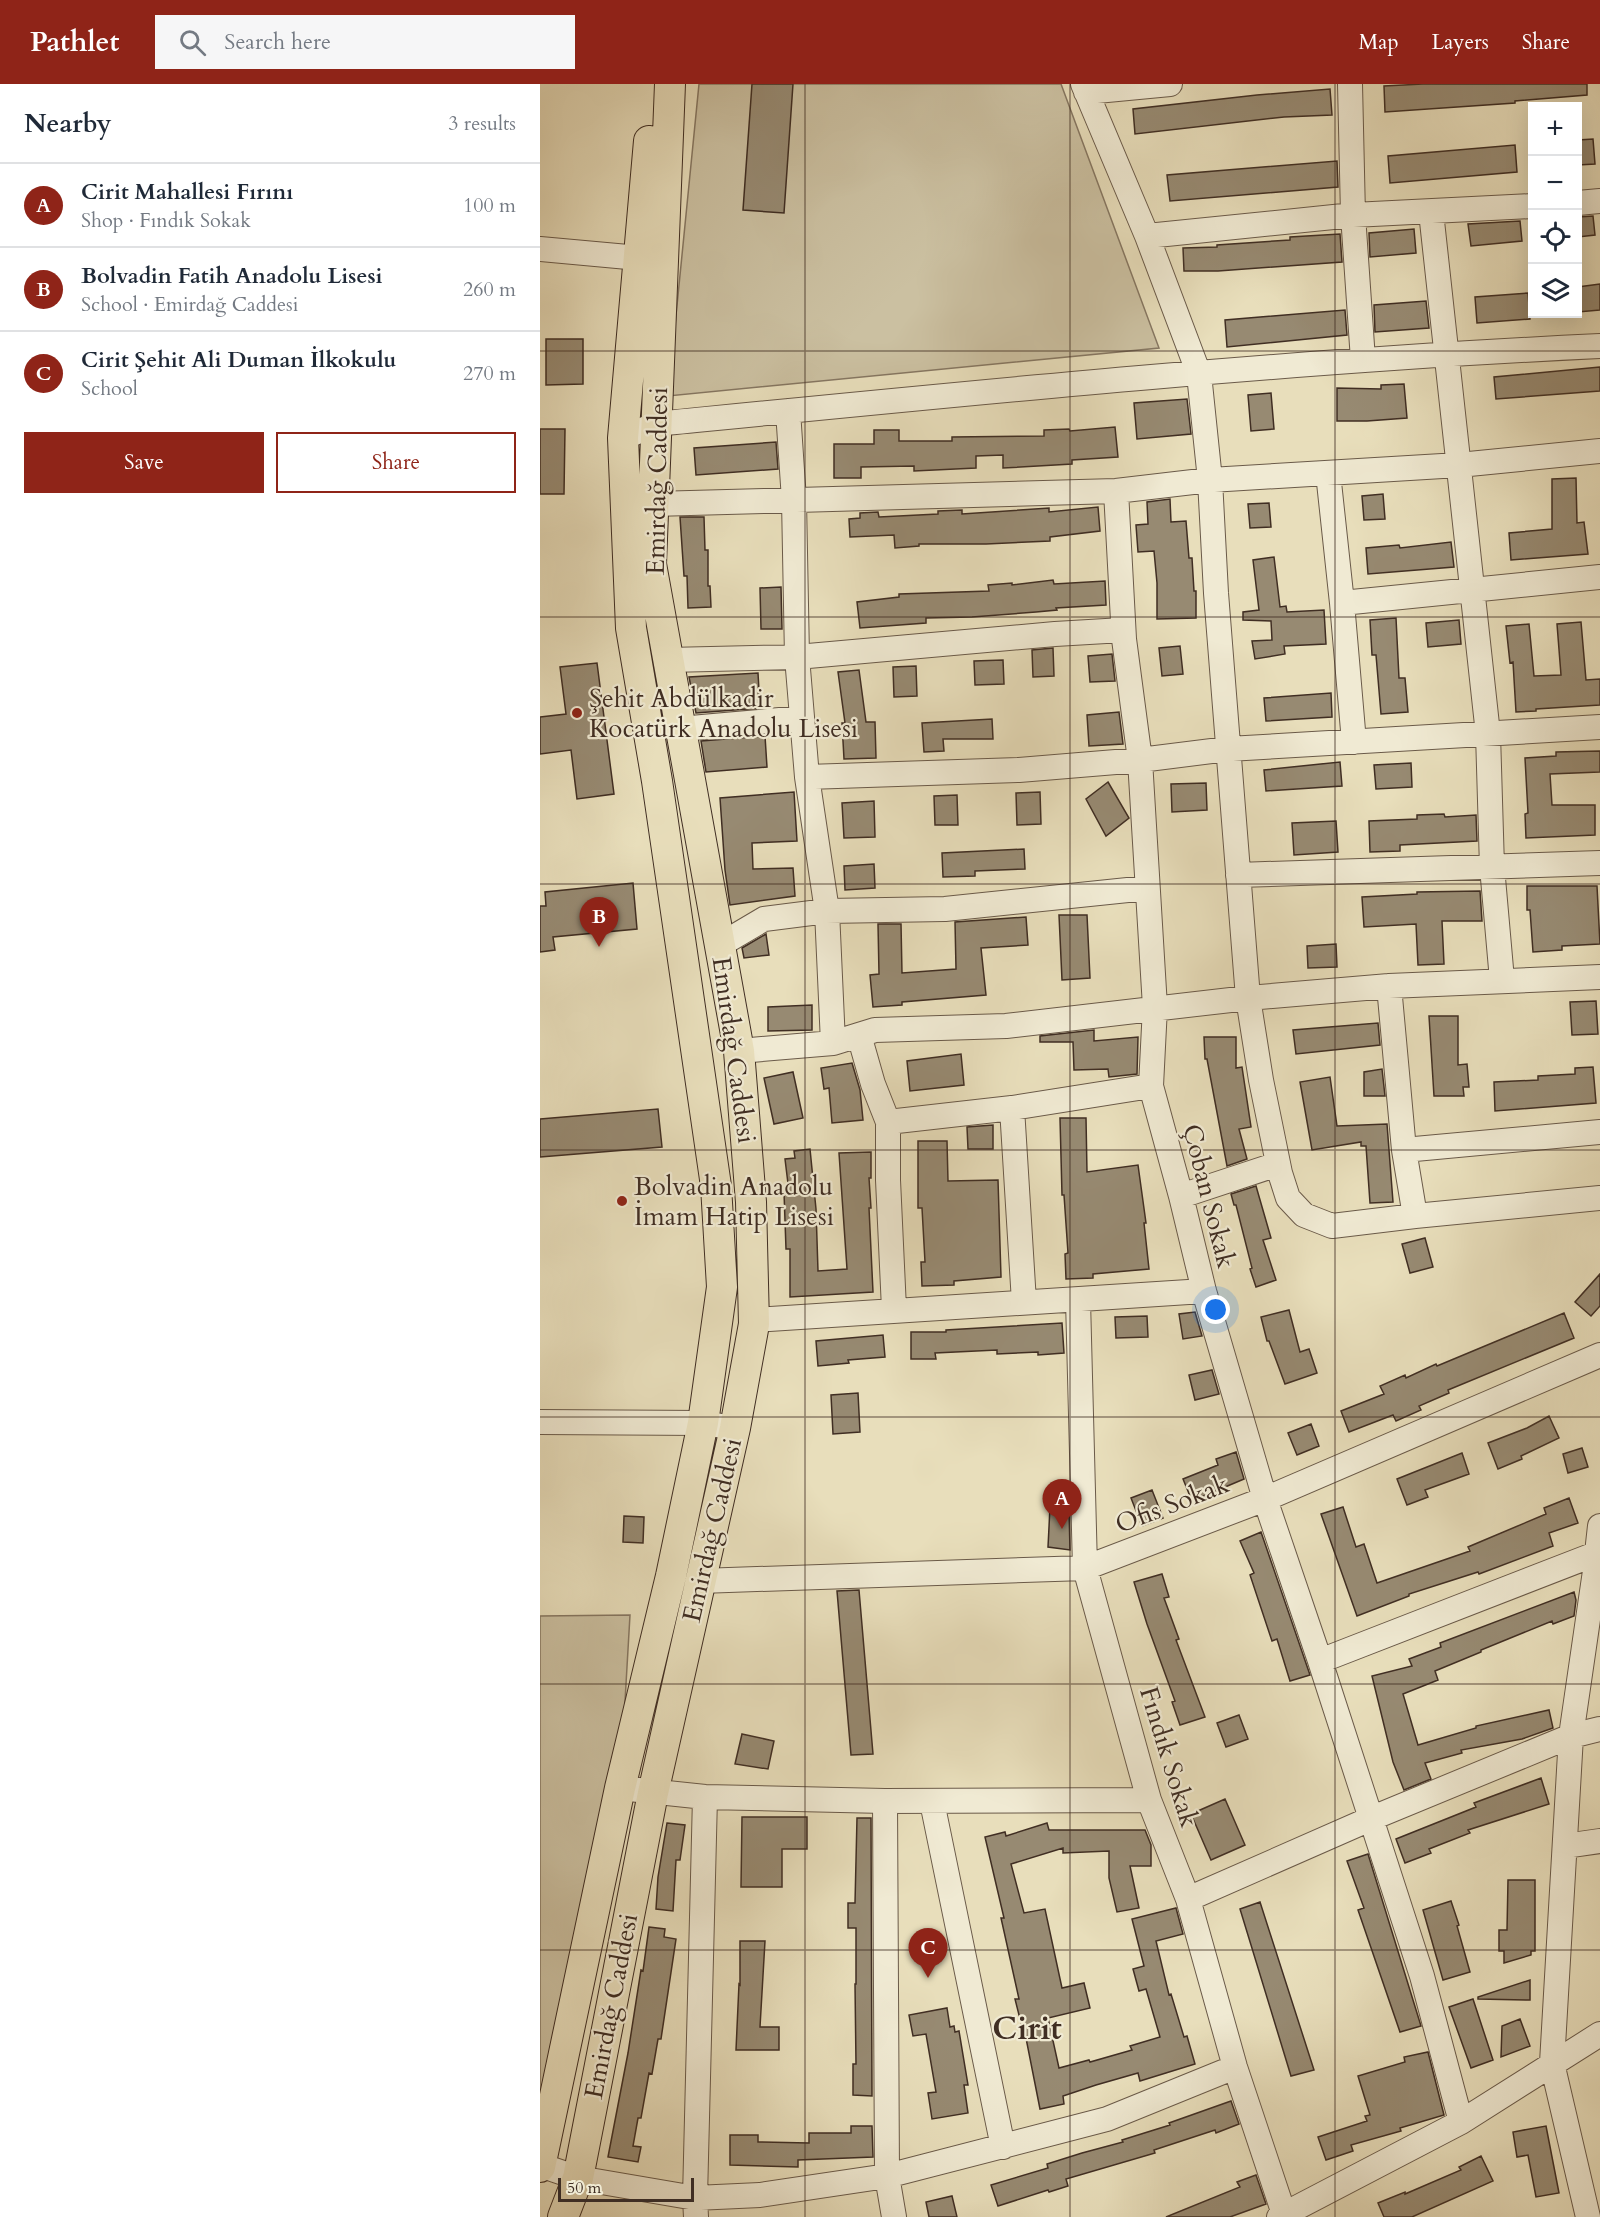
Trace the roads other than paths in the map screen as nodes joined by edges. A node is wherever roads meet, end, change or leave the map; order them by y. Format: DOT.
graph roads {
  1 [pos="654,84"];
  2 [pos="670,84"];
  3 [pos="1170,84"];
  4 [pos="1350,84"];
  5 [pos="1085,88"];
  6 [pos="1600,201"];
  7 [pos="1582,203"];
  8 [pos="1528,206"];
  9 [pos="1431,212"];
  10 [pos="1353,215"];
  11 [pos="1147,236"];
  12 [pos="540,249"];
  13 [pos="639,258"];
  14 [pos="1600,346"];
  15 [pos="1446,353"];
  16 [pos="1363,360"];
  17 [pos="1199,374"];
  18 [pos="788,411"];
  19 [pos="656,424"];
  20 [pos="622,438"];
  21 [pos="1600,451"];
  22 [pos="1459,465"];
  23 [pos="1328,473"];
  24 [pos="1210,480"];
  25 [pos="1116,491"];
  26 [pos="794,500"];
  27 [pos="653,504"];
  28 [pos="1600,576"];
  29 [pos="1474,590"];
  30 [pos="1342,603"];
  31 [pos="1123,630"];
  32 [pos="797,657"];
  33 [pos="668,660"];
  34 [pos="802,718"];
  35 [pos="1600,728"];
  36 [pos="680,729"];
  37 [pos="1488,734"];
  38 [pos="1354,742"];
  39 [pos="1228,749"];
  40 [pos="1140,760"];
  41 [pos="807,777"];
  42 [pos="1600,863"];
  43 [pos="1492,867"];
  44 [pos="1238,875"];
  45 [pos="1147,888"];
  46 [pos="827,911"];
  47 [pos="720,945"];
  48 [pos="1600,977"];
  49 [pos="1502,980"];
  50 [pos="1389,986"];
  51 [pos="1248,998"];
  52 [pos="1155,1007"];
  53 [pos="859,1035"];
  54 [pos="833,1043"];
  55 [pos="739,1051"];
  56 [pos="1151,1086"];
  57 [pos="1012,1108"];
  58 [pos="888,1122"];
  59 [pos="1600,1132"];
  60 [pos="1404,1150"];
  61 [pos="1278,1164"];
  62 [pos="1181,1196"];
  63 [pos="1600,1198"];
  64 [pos="1415,1216"];
  65 [pos="1204,1291"];
  66 [pos="1078,1300"];
  67 [pos="1024,1302"];
  68 [pos="894,1309"];
  69 [pos="754,1320"];
  70 [pos="1600,1355"];
  71 [pos="540,1422"];
  72 [pos="703,1423"];
  73 [pos="735,1428"];
  74 [pos="1265,1499"];
  75 [pos="1600,1526"];
  76 [pos="1598,1565"];
  77 [pos="1085,1568"];
  78 [pos="700,1581"];
  79 [pos="1320,1661"];
  80 [pos="1600,1729"];
  81 [pos="1571,1736"];
  82 [pos="620,1788"];
  83 [pos="653,1793"];
  84 [pos="705,1797"];
  85 [pos="1149,1800"];
  86 [pos="885,1801"];
  87 [pos="932,1802"];
  88 [pos="1370,1819"];
  89 [pos="1600,1841"];
  90 [pos="1565,1846"];
  91 [pos="1188,1899"];
  92 [pos="1600,2034"];
  93 [pos="1552,2063"];
  94 [pos="1235,2067"];
  95 [pos="1461,2122"];
  96 [pos="1003,2147"];
  97 [pos="540,2166"];
  98 [pos="886,2176"];
  99 [pos="578,2178"];
  100 [pos="695,2207"];
  101 [pos="1283,2216"];
  102 [pos="563,2217"];
  103 [pos="894,2217"];
  104 [pos="1588,2217"];
  1 -- 13 [label="main road, Emirdağ Caddesi"];
  2 -- 19 [label="main road, Emirdağ Caddesi"];
  3 -- 5 [label="street"];
  4 -- 10 [label="street"];
  5 -- 11 [label="street"];
  6 -- 7 [label="street"];
  8 -- 9 [label="street"];
  9 -- 10 [label="street"];
  9 -- 15 [label="street"];
  10 -- 11 [label="street"];
  10 -- 16 [label="street"];
  11 -- 17 [label="street"];
  12 -- 13 [label="street"];
  13 -- 20 [label="main road, Emirdağ Caddesi"];
  14 -- 15 [label="street"];
  15 -- 16 [label="street"];
  15 -- 22 [label="street"];
  16 -- 17 [label="street"];
  17 -- 18 [label="street"];
  17 -- 24 [label="street"];
  18 -- 19 [label="street"];
  18 -- 26 [label="street"];
  19 -- 20 [label="street"];
  19 -- 27 [label="main road, Emirdağ Caddesi"];
  20 -- 72 [label="main road, Emirdağ Caddesi"];
  21 -- 22 [label="street"];
  22 -- 23 [label="street"];
  22 -- 29 [label="street"];
  23 -- 24 [label="street"];
  23 -- 30 [label="street"];
  24 -- 25 [label="street"];
  24 -- 39 [label="street"];
  25 -- 26 [label="street"];
  25 -- 31 [label="street, Çoban Sokak"];
  26 -- 27 [label="street"];
  26 -- 32 [label="street"];
  27 -- 33 [label="main road, Emirdağ Caddesi"];
  28 -- 29 [label="street"];
  29 -- 30 [label="street"];
  29 -- 37 [label="street"];
  30 -- 38 [label="street"];
  31 -- 32 [label="street"];
  31 -- 40 [label="street, Çoban Sokak"];
  32 -- 33 [label="street"];
  32 -- 34 [label="street"];
  33 -- 36 [label="main road, Emirdağ Caddesi"];
  34 -- 36 [label="street"];
  34 -- 41 [label="street"];
  35 -- 37 [label="street"];
  36 -- 47 [label="main road, Emirdağ Caddesi"];
  37 -- 38 [label="street"];
  37 -- 43 [label="street"];
  38 -- 39 [label="street"];
  39 -- 40 [label="street"];
  39 -- 44 [label="street"];
  40 -- 41 [label="street"];
  40 -- 45 [label="street, Çoban Sokak"];
  41 -- 46 [label="street"];
  42 -- 43 [label="street"];
  43 -- 44 [label="street"];
  43 -- 49 [label="street"];
  44 -- 51 [label="street"];
  45 -- 46 [label="street"];
  45 -- 52 [label="street, Çoban Sokak"];
  46 -- 47 [label="street"];
  46 -- 54 [label="street"];
  47 -- 55 [label="main road, Emirdağ Caddesi"];
  48 -- 49 [label="street"];
  49 -- 50 [label="street"];
  50 -- 51 [label="street"];
  50 -- 60 [label="street"];
  51 -- 52 [label="street"];
  51 -- 61 [label="street"];
  52 -- 53 [label="street"];
  52 -- 56 [label="street, Çoban Sokak"];
  53 -- 54 [label="street"];
  53 -- 58 [label="street"];
  54 -- 55 [label="street"];
  55 -- 69 [label="main road, Emirdağ Caddesi"];
  56 -- 57 [label="street"];
  56 -- 62 [label="street, Çoban Sokak"];
  57 -- 58 [label="street"];
  57 -- 67 [label="street"];
  58 -- 68 [label="street"];
  59 -- 60 [label="street"];
  60 -- 64 [label="street"];
  61 -- 62 [label="street"];
  61 -- 64 [label="street"];
  62 -- 65 [label="street, Çoban Sokak"];
  63 -- 64 [label="street"];
  65 -- 66 [label="street"];
  65 -- 74 [label="street, Çoban Sokak"];
  66 -- 67 [label="street"];
  66 -- 77 [label="street, Fındık Sokak"];
  67 -- 68 [label="street"];
  68 -- 69 [label="street"];
  69 -- 73 [label="main road, Emirdağ Caddesi"];
  70 -- 74 [label="street, Ofis Sokak"];
  71 -- 72 [label="street"];
  72 -- 73 [label="street"];
  72 -- 82 [label="main road, Emirdağ Caddesi"];
  73 -- 78 [label="main road, Emirdağ Caddesi"];
  74 -- 77 [label="street, Ofis Sokak"];
  74 -- 79 [label="street, Çoban Sokak"];
  75 -- 76 [label="street"];
  76 -- 79 [label="street"];
  76 -- 81 [label="street"];
  77 -- 78 [label="street, Ofis Sokak"];
  77 -- 85 [label="street, Fındık Sokak"];
  78 -- 83 [label="main road, Emirdağ Caddesi"];
  79 -- 88 [label="street, Çoban Sokak"];
  80 -- 81 [label="street"];
  81 -- 88 [label="street"];
  81 -- 90 [label="street"];
  82 -- 83 [label="street"];
  82 -- 97 [label="main road, Emirdağ Caddesi"];
  83 -- 84 [label="street"];
  83 -- 99 [label="main road, Emirdağ Caddesi"];
  84 -- 86 [label="street"];
  84 -- 100 [label="street"];
  85 -- 87 [label="street"];
  85 -- 91 [label="street, Fındık Sokak"];
  86 -- 87 [label="street"];
  86 -- 98 [label="street"];
  87 -- 96 [label="street"];
  88 -- 91 [label="street"];
  88 -- 95 [label="street, Çoban Sokak"];
  89 -- 90 [label="street"];
  90 -- 93 [label="street"];
  91 -- 94 [label="street, Fındık Sokak"];
  92 -- 93 [label="street"];
  93 -- 95 [label="street"];
  93 -- 104 [label="street"];
  94 -- 96 [label="street"];
  94 -- 101 [label="street, Fındık Sokak"];
  95 -- 101 [label="street"];
  96 -- 98 [label="street"];
  97 -- 99 [label="street"];
  98 -- 100 [label="street"];
  98 -- 103 [label="street"];
  99 -- 100 [label="street"];
  99 -- 102 [label="main road, Emirdağ Caddesi"];
}
